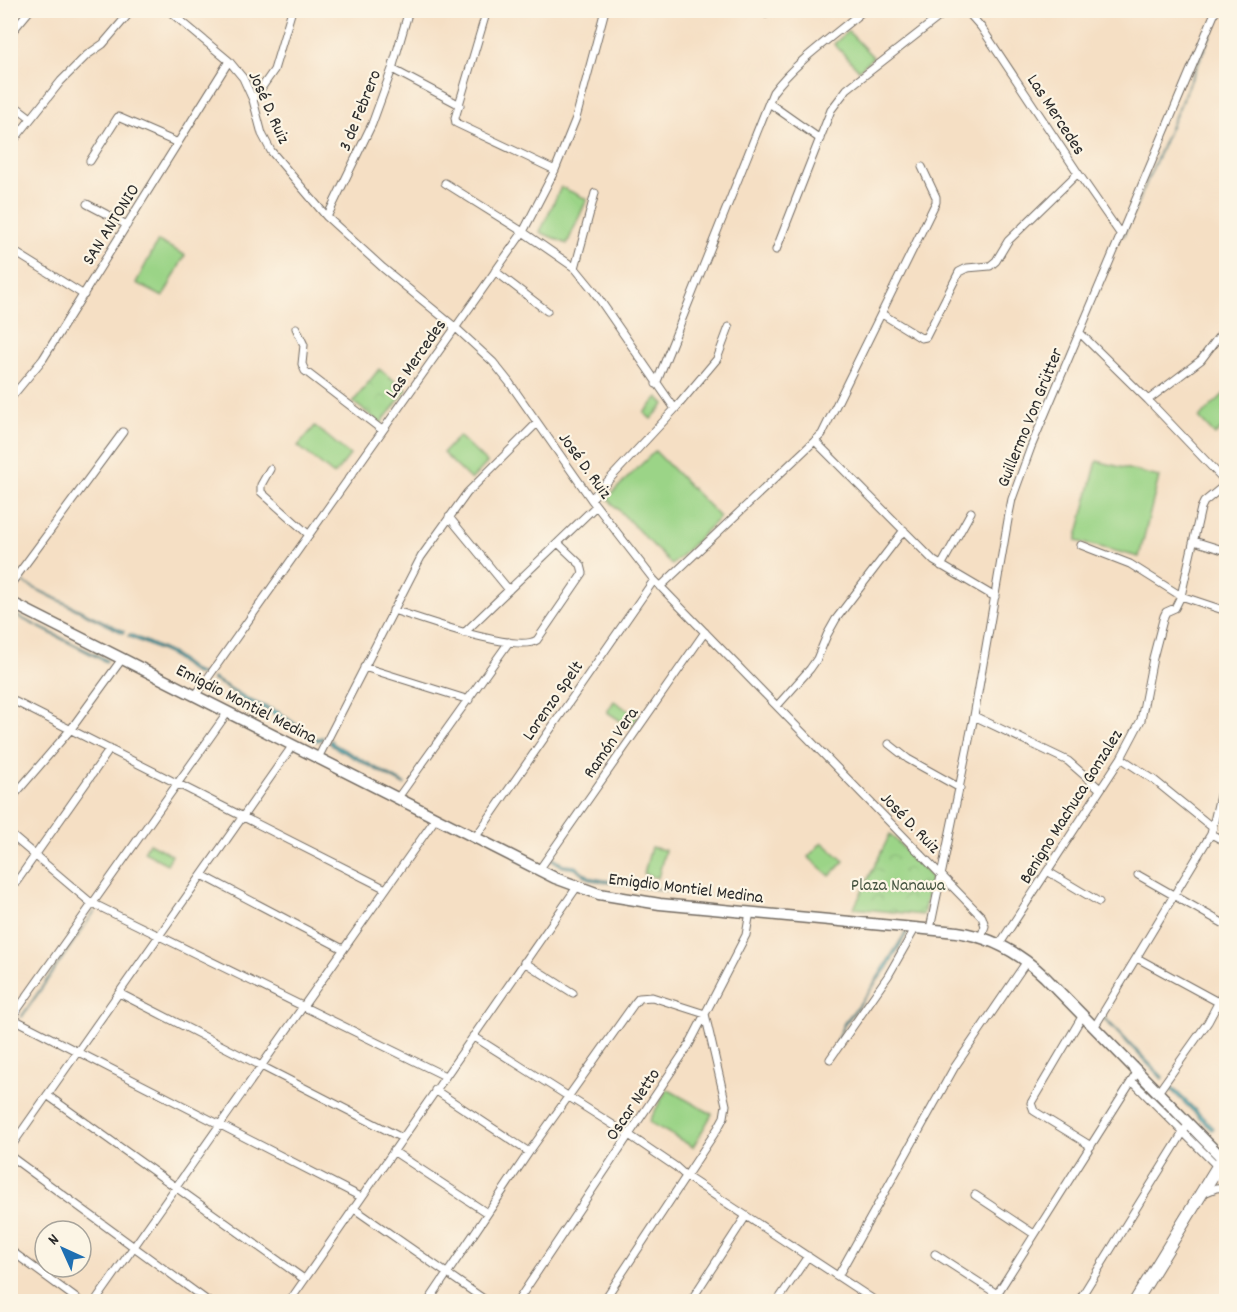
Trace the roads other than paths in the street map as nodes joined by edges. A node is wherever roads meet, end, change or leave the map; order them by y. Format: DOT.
graph roads {
  1 [pos="30,10"];
  2 [pos="132,10"];
  3 [pos="168,10"];
  4 [pos="292,10"];
  5 [pos="409,10"];
  6 [pos="487,10"];
  7 [pos="605,10"];
  8 [pos="864,10"];
  9 [pos="948,10"];
  10 [pos="966,10"];
  11 [pos="1216,10"];
  12 [pos="10,34"];
  13 [pos="229,61"];
  14 [pos="392,69"];
  15 [pos="254,100"];
  16 [pos="10,102"];
  17 [pos="769,103"];
  18 [pos="460,105"];
  19 [pos="31,118"];
  20 [pos="820,139"];
  21 [pos="178,143"];
  22 [pos="10,145"];
  23 [pos="90,161"];
  24 [pos="922,166"];
  25 [pos="555,170"];
  26 [pos="1078,173"];
  27 [pos="445,183"];
  28 [pos="596,193"];
  29 [pos="87,204"];
  30 [pos="327,218"];
  31 [pos="127,225"];
  32 [pos="523,232"];
  33 [pos="1121,235"];
  34 [pos="10,249"];
  35 [pos="776,250"];
  36 [pos="575,268"];
  37 [pos="495,271"];
  38 [pos="84,295"];
  39 [pos="547,311"];
  40 [pos="882,314"];
  41 [pos="456,327"];
  42 [pos="729,327"];
  43 [pos="1227,327"];
  44 [pos="296,328"];
  45 [pos="1080,333"];
  46 [pos="656,384"];
  47 [pos="10,399"];
  48 [pos="1148,400"];
  49 [pos="675,409"];
  50 [pos="537,423"];
  51 [pos="382,430"];
  52 [pos="123,432"];
  53 [pos="816,442"];
  54 [pos="270,469"];
  55 [pos="1227,483"];
  56 [pos="591,499"];
  57 [pos="596,506"];
  58 [pos="971,512"];
  59 [pos="449,517"];
  60 [pos="904,530"];
  61 [pos="308,534"];
  62 [pos="1194,542"];
  63 [pos="558,543"];
  64 [pos="1081,545"];
  65 [pos="1227,551"];
  66 [pos="941,566"];
  67 [pos="654,580"];
  68 [pos="10,585"];
  69 [pos="660,587"];
  70 [pos="509,590"];
  71 [pos="1181,596"];
  72 [pos="995,597"];
  73 [pos="10,602"];
  74 [pos="393,610"];
  75 [pos="1227,611"];
  76 [pos="705,632"];
  77 [pos="464,633"];
  78 [pos="509,642"];
  79 [pos="122,659"];
  80 [pos="364,667"];
  81 [pos="195,696"];
  82 [pos="10,699"];
  83 [pos="469,700"];
  84 [pos="777,706"];
  85 [pos="228,712"];
  86 [pos="974,716"];
  87 [pos="71,729"];
  88 [pos="889,744"];
  89 [pos="293,745"];
  90 [pos="110,749"];
  91 [pos="318,758"];
  92 [pos="1121,758"];
  93 [pos="1227,770"];
  94 [pos="177,783"];
  95 [pos="960,788"];
  96 [pos="1100,789"];
  97 [pos="397,799"];
  98 [pos="10,800"];
  99 [pos="243,816"];
  100 [pos="436,818"];
  101 [pos="1212,831"];
  102 [pos="10,834"];
  103 [pos="475,838"];
  104 [pos="1227,842"];
  105 [pos="36,855"];
  106 [pos="539,870"];
  107 [pos="1047,871"];
  108 [pos="940,874"];
  109 [pos="202,875"];
  110 [pos="1138,875"];
  111 [pos="577,887"];
  112 [pos="386,889"];
  113 [pos="10,891"];
  114 [pos="1174,897"];
  115 [pos="1099,902"];
  116 [pos="92,903"];
  117 [pos="750,912"];
  118 [pos="1227,925"];
  119 [pos="916,927"];
  120 [pos="930,929"];
  121 [pos="159,936"];
  122 [pos="981,937"];
  123 [pos="999,945"];
  124 [pos="343,949"];
  125 [pos="1137,958"];
  126 [pos="1026,961"];
  127 [pos="524,962"];
  128 [pos="1227,988"];
  129 [pos="119,993"];
  130 [pos="573,993"];
  131 [pos="1218,1002"];
  132 [pos="303,1006"];
  133 [pos="705,1014"];
  134 [pos="1083,1014"];
  135 [pos="11,1018"];
  136 [pos="1095,1026"];
  137 [pos="473,1036"];
  138 [pos="78,1052"];
  139 [pos="830,1059"];
  140 [pos="262,1065"];
  141 [pos="1138,1071"];
  142 [pos="445,1076"];
  143 [pos="1132,1080"];
  144 [pos="435,1090"];
  145 [pos="1158,1091"];
  146 [pos="47,1095"];
  147 [pos="569,1096"];
  148 [pos="1189,1123"];
  149 [pos="220,1125"];
  150 [pos="1183,1133"];
  151 [pos="629,1135"];
  152 [pos="402,1138"];
  153 [pos="1091,1146"];
  154 [pos="10,1148"];
  155 [pos="393,1151"];
  156 [pos="1209,1151"];
  157 [pos="529,1152"];
  158 [pos="10,1156"];
  159 [pos="1223,1162"];
  160 [pos="687,1177"];
  161 [pos="176,1187"];
  162 [pos="1227,1187"];
  163 [pos="1201,1194"];
  164 [pos="975,1195"];
  165 [pos="361,1197"];
  166 [pos="353,1208"];
  167 [pos="487,1213"];
  168 [pos="746,1216"];
  169 [pos="1034,1234"];
  170 [pos="134,1246"];
  171 [pos="10,1250"];
  172 [pos="935,1254"];
  173 [pos="808,1256"];
  174 [pos="446,1274"];
  175 [pos="838,1276"];
  176 [pos="304,1279"];
  177 [pos="997,1294"];
  178 [pos="81,1302"];
  179 [pos="95,1302"];
  180 [pos="209,1302"];
  181 [pos="289,1302"];
  182 [pos="428,1302"];
  183 [pos="488,1302"];
  184 [pos="517,1302"];
  185 [pos="603,1302"];
  186 [pos="690,1302"];
  187 [pos="777,1302"];
  188 [pos="877,1302"];
  189 [pos="992,1302"];
  190 [pos="1078,1302"];
  191 [pos="1135,1302"];
  1 -- 12 [label="street"];
  2 -- 19 [label="street"];
  3 -- 13 [label="street, José D. Ruiz"];
  4 -- 15 [label="street"];
  5 -- 14 [label="street, 3 de Febrero"];
  6 -- 18 [label="street"];
  7 -- 25 [label="street, Las Mercedes"];
  8 -- 17 [label="street"];
  9 -- 20 [label="street"];
  10 -- 26 [label="street, Las Mercedes"];
  11 -- 33 [label="street, Guillermo Von Grütter"];
  13 -- 15 [label="street, José D. Ruiz"];
  13 -- 21 [label="street, SAN ANTONIO"];
  14 -- 18 [label="street"];
  14 -- 30 [label="street, 3 de Febrero"];
  15 -- 30 [label="street, José D. Ruiz"];
  16 -- 19 [label="street"];
  17 -- 20 [label="street"];
  17 -- 46 [label="street"];
  18 -- 25 [label="street"];
  19 -- 22 [label="street"];
  20 -- 35 [label="street"];
  21 -- 23 [label="street"];
  21 -- 31 [label="street, SAN ANTONIO"];
  24 -- 40 [label="street"];
  25 -- 32 [label="street, Las Mercedes"];
  26 -- 33 [label="street, Las Mercedes"];
  26 -- 40 [label="street"];
  27 -- 32 [label="street"];
  28 -- 36 [label="street"];
  29 -- 31 [label="street"];
  30 -- 41 [label="street, José D. Ruiz"];
  31 -- 38 [label="street, SAN ANTONIO"];
  32 -- 36 [label="street"];
  32 -- 37 [label="street, Las Mercedes"];
  33 -- 45 [label="street, Guillermo Von Grütter"];
  34 -- 38 [label="street"];
  36 -- 46 [label="street"];
  37 -- 39 [label="street"];
  37 -- 41 [label="street, Las Mercedes"];
  38 -- 47 [label="street, SAN ANTONIO"];
  40 -- 53 [label="street"];
  41 -- 50 [label="street, José D. Ruiz"];
  41 -- 51 [label="street, Las Mercedes"];
  42 -- 49 [label="street"];
  43 -- 48 [label="street"];
  44 -- 51 [label="street"];
  45 -- 48 [label="street"];
  45 -- 72 [label="street, Guillermo Von Grütter"];
  46 -- 49 [label="street"];
  48 -- 55 [label="street"];
  49 -- 56 [label="street"];
  50 -- 56 [label="street, José D. Ruiz"];
  50 -- 59 [label="street"];
  51 -- 61 [label="street, Las Mercedes"];
  52 -- 68 [label="street"];
  53 -- 60 [label="street"];
  53 -- 69 [label="street"];
  54 -- 61 [label="street"];
  55 -- 62 [label="street, Benigno Machuca Gonzalez"];
  56 -- 57 [label="street, José D. Ruiz"];
  57 -- 63 [label="street"];
  57 -- 67 [label="street, José D. Ruiz"];
  58 -- 66 [label="street"];
  59 -- 70 [label="street"];
  59 -- 74 [label="street"];
  60 -- 66 [label="street"];
  60 -- 84 [label="street"];
  61 -- 81 [label="street, Las Mercedes"];
  62 -- 65 [label="street"];
  62 -- 71 [label="street, Benigno Machuca Gonzalez"];
  63 -- 70 [label="street"];
  63 -- 78 [label="street"];
  64 -- 71 [label="street"];
  66 -- 72 [label="street"];
  67 -- 69 [label="street, José D. Ruiz"];
  67 -- 103 [label="street, Lorenzo Spelt"];
  69 -- 76 [label="street, José D. Ruiz"];
  70 -- 77 [label="street"];
  71 -- 75 [label="street"];
  71 -- 92 [label="street, Benigno Machuca Gonzalez"];
  72 -- 86 [label="street, Guillermo Von Grütter"];
  73 -- 79 [label="main road, Emigdio Montiel Medina"];
  74 -- 77 [label="street"];
  74 -- 80 [label="street"];
  76 -- 84 [label="street, José D. Ruiz"];
  76 -- 106 [label="street, Ramón Vera"];
  77 -- 78 [label="street"];
  78 -- 83 [label="street"];
  79 -- 81 [label="main road, Emigdio Montiel Medina"];
  79 -- 87 [label="street"];
  80 -- 83 [label="street"];
  80 -- 91 [label="street"];
  81 -- 85 [label="main road, Emigdio Montiel Medina"];
  82 -- 87 [label="street"];
  83 -- 97 [label="street"];
  84 -- 108 [label="street, José D. Ruiz"];
  85 -- 89 [label="main road, Emigdio Montiel Medina"];
  85 -- 94 [label="street"];
  86 -- 95 [label="street, Guillermo Von Grütter"];
  86 -- 96 [label="street"];
  87 -- 90 [label="street"];
  87 -- 98 [label="street"];
  88 -- 95 [label="street"];
  89 -- 91 [label="main road, Emigdio Montiel Medina"];
  89 -- 99 [label="street"];
  90 -- 94 [label="street"];
  90 -- 105 [label="street"];
  91 -- 97 [label="main road, Emigdio Montiel Medina"];
  92 -- 96 [label="street, Benigno Machuca Gonzalez"];
  92 -- 101 [label="street"];
  93 -- 101 [label="street"];
  94 -- 99 [label="street"];
  94 -- 116 [label="street"];
  95 -- 108 [label="street, Guillermo Von Grütter"];
  96 -- 107 [label="street, Benigno Machuca Gonzalez"];
  97 -- 100 [label="main road, Emigdio Montiel Medina"];
  99 -- 109 [label="street"];
  99 -- 112 [label="street"];
  100 -- 103 [label="main road, Emigdio Montiel Medina"];
  100 -- 112 [label="street"];
  101 -- 104 [label="street"];
  101 -- 114 [label="street"];
  102 -- 105 [label="street"];
  103 -- 106 [label="main road, Emigdio Montiel Medina"];
  105 -- 113 [label="street"];
  105 -- 116 [label="street"];
  106 -- 111 [label="main road, Emigdio Montiel Medina"];
  107 -- 115 [label="street"];
  107 -- 123 [label="street, Benigno Machuca Gonzalez"];
  108 -- 120 [label="street, Guillermo Von Grütter"];
  108 -- 122 [label="street, José D. Ruiz"];
  109 -- 121 [label="street"];
  109 -- 124 [label="street"];
  110 -- 114 [label="street"];
  111 -- 117 [label="main road, Emigdio Montiel Medina"];
  111 -- 127 [label="street"];
  112 -- 124 [label="street"];
  114 -- 118 [label="street"];
  114 -- 125 [label="street"];
  116 -- 121 [label="street"];
  116 -- 135 [label="street"];
  117 -- 119 [label="main road, Emigdio Montiel Medina"];
  117 -- 133 [label="street, Oscar Netto"];
  119 -- 120 [label="main road, Emigdio Montiel Medina"];
  119 -- 139 [label="street"];
  120 -- 122 [label="main road, Emigdio Montiel Medina"];
  121 -- 129 [label="street"];
  121 -- 132 [label="street"];
  122 -- 123 [label="main road, Emigdio Montiel Medina"];
  123 -- 126 [label="main road, Emigdio Montiel Medina"];
  124 -- 132 [label="street"];
  125 -- 131 [label="street"];
  125 -- 136 [label="street"];
  126 -- 134 [label="main road, Emigdio Montiel Medina"];
  126 -- 175 [label="street"];
  127 -- 130 [label="street"];
  127 -- 137 [label="street"];
  128 -- 131 [label="street"];
  129 -- 138 [label="street"];
  129 -- 140 [label="street"];
  131 -- 145 [label="street"];
  132 -- 140 [label="street"];
  132 -- 142 [label="street"];
  133 -- 147 [label="street"];
  133 -- 151 [label="street, Oscar Netto"];
  133 -- 160 [label="street"];
  134 -- 136 [label="main road, Emigdio Montiel Medina"];
  134 -- 153 [label="street"];
  135 -- 138 [label="street"];
  136 -- 141 [label="main road, Emigdio Montiel Medina"];
  137 -- 142 [label="street"];
  137 -- 147 [label="street"];
  138 -- 146 [label="street"];
  138 -- 149 [label="street"];
  140 -- 149 [label="street"];
  140 -- 152 [label="street"];
  141 -- 143 [label="street"];
  141 -- 145 [label="main road, Emigdio Montiel Medina"];
  142 -- 144 [label="street"];
  143 -- 150 [label="street"];
  143 -- 153 [label="street"];
  144 -- 152 [label="street"];
  144 -- 157 [label="street"];
  145 -- 148 [label="main road, Emigdio Montiel Medina"];
  146 -- 154 [label="street"];
  146 -- 161 [label="street"];
  147 -- 151 [label="street"];
  147 -- 157 [label="street"];
  148 -- 150 [label="street"];
  148 -- 156 [label="main road, Emigdio Montiel Medina"];
  149 -- 161 [label="street"];
  149 -- 165 [label="street"];
  150 -- 156 [label="street"];
  150 -- 190 [label="street"];
  151 -- 160 [label="street"];
  151 -- 184 [label="street, Oscar Netto"];
  152 -- 155 [label="street"];
  153 -- 169 [label="street"];
  155 -- 165 [label="street"];
  155 -- 167 [label="street"];
  156 -- 159 [label="main road, Emigdio Montiel Medina"];
  157 -- 167 [label="street"];
  158 -- 170 [label="street"];
  159 -- 163 [label="highway"];
  160 -- 168 [label="street"];
  160 -- 185 [label="street"];
  161 -- 170 [label="street"];
  161 -- 176 [label="street"];
  162 -- 163 [label="street"];
  163 -- 191 [label="highway"];
  164 -- 169 [label="street"];
  165 -- 166 [label="street"];
  166 -- 174 [label="street"];
  166 -- 176 [label="street"];
  167 -- 174 [label="street"];
  168 -- 173 [label="street"];
  168 -- 186 [label="street"];
  169 -- 177 [label="street"];
  170 -- 179 [label="street"];
  170 -- 180 [label="street"];
  171 -- 178 [label="street"];
  172 -- 177 [label="street"];
  173 -- 175 [label="street"];
  173 -- 187 [label="street"];
  174 -- 182 [label="street"];
  174 -- 183 [label="street"];
  175 -- 188 [label="street"];
  176 -- 181 [label="street"];
  177 -- 189 [label="street"];
}
